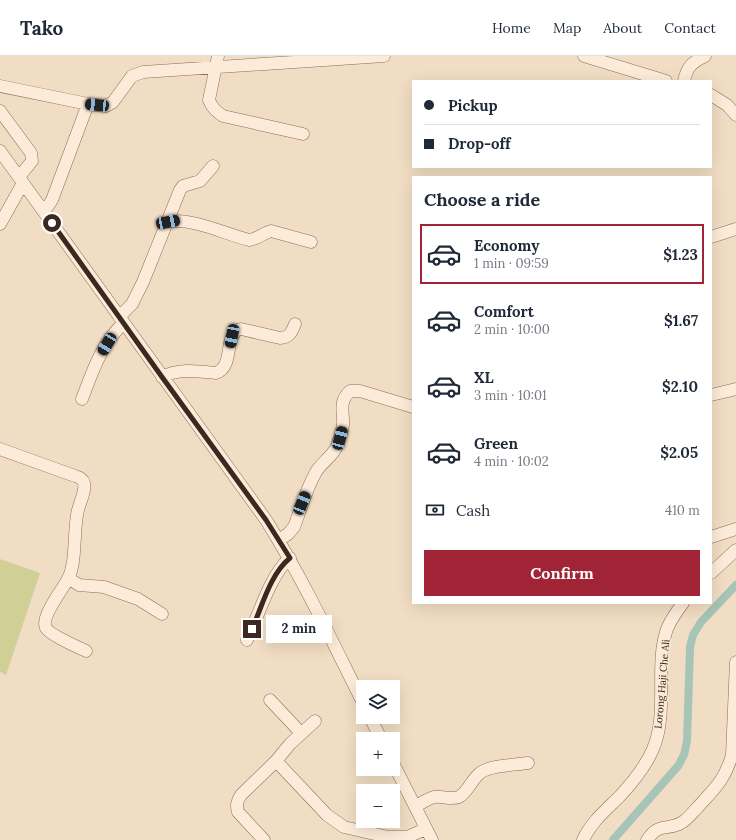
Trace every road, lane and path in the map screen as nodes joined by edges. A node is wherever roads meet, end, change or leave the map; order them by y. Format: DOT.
graph roads {
  1 [pos="368,56"];
  2 [pos="384,56"];
  3 [pos="584,56"];
  4 [pos="705,56"];
  5 [pos="217,61"];
  6 [pos="663,80"];
  7 [pos="684,80"];
  8 [pos="0,86"];
  9 [pos="712,97"];
  10 [pos="88,104"];
  11 [pos="0,111"];
  12 [pos="736,115"];
  13 [pos="303,134"];
  14 [pos="0,151"];
  15 [pos="213,166"];
  16 [pos="21,180"];
  17 [pos="44,212"];
  18 [pos="168,222"];
  19 [pos="0,224"];
  20 [pos="736,229"];
  21 [pos="712,237"];
  22 [pos="311,242"];
  23 [pos="121,320"];
  24 [pos="295,324"];
  25 [pos="162,377"];
  26 [pos="736,389"];
  27 [pos="712,395"];
  28 [pos="82,399"];
  29 [pos="412,407"];
  30 [pos="0,448"];
  31 [pos="736,529"];
  32 [pos="717,536"];
  33 [pos="279,540"];
  34 [pos="735,551"];
  35 [pos="290,558"];
  36 [pos="712,572"];
  37 [pos="68,578"];
  38 [pos="682,604"];
  39 [pos="162,614"];
  40 [pos="247,640"];
  41 [pos="86,651"];
  42 [pos="736,662"];
  43 [pos="356,689"];
  44 [pos="270,700"];
  45 [pos="315,721"];
  46 [pos="301,733"];
  47 [pos="276,760"];
  48 [pos="528,763"];
  49 [pos="400,776"];
  50 [pos="415,807"];
  51 [pos="426,829"];
  52 [pos="388,838"];
  53 [pos="264,840"];
  54 [pos="432,840"];
  55 [pos="583,840"];
  56 [pos="647,840"];
  1 -- 2 [label="street"];
  1 -- 5 [label="street"];
  3 -- 6 [label="street"];
  4 -- 7 [label="street"];
  5 -- 10 [label="street"];
  5 -- 13 [label="street"];
  8 -- 10 [label="street"];
  9 -- 12 [label="street"];
  10 -- 17 [label="street"];
  11 -- 16 [label="street"];
  14 -- 16 [label="street"];
  15 -- 18 [label="street"];
  16 -- 17 [label="street"];
  16 -- 19 [label="street"];
  17 -- 23 [label="street"];
  18 -- 22 [label="street"];
  18 -- 23 [label="street"];
  20 -- 21 [label="street"];
  23 -- 25 [label="street"];
  23 -- 28 [label="street"];
  24 -- 25 [label="street"];
  25 -- 33 [label="street"];
  26 -- 27 [label="street"];
  29 -- 33 [label="street"];
  30 -- 37 [label="street"];
  31 -- 32 [label="street"];
  32 -- 34 [label="street"];
  33 -- 35 [label="street"];
  34 -- 36 [label="street"];
  35 -- 40 [label="street"];
  35 -- 43 [label="street"];
  37 -- 39 [label="street"];
  37 -- 41 [label="street"];
  38 -- 55 [label="street, Lorong Haji Che Ali"];
  42 -- 56 [label="street"];
  44 -- 46 [label="street"];
  45 -- 46 [label="street"];
  46 -- 47 [label="street"];
  47 -- 52 [label="street"];
  47 -- 53 [label="street"];
  48 -- 50 [label="street"];
  49 -- 50 [label="street"];
  50 -- 51 [label="street"];
  51 -- 52 [label="street"];
  51 -- 54 [label="street"];
}
